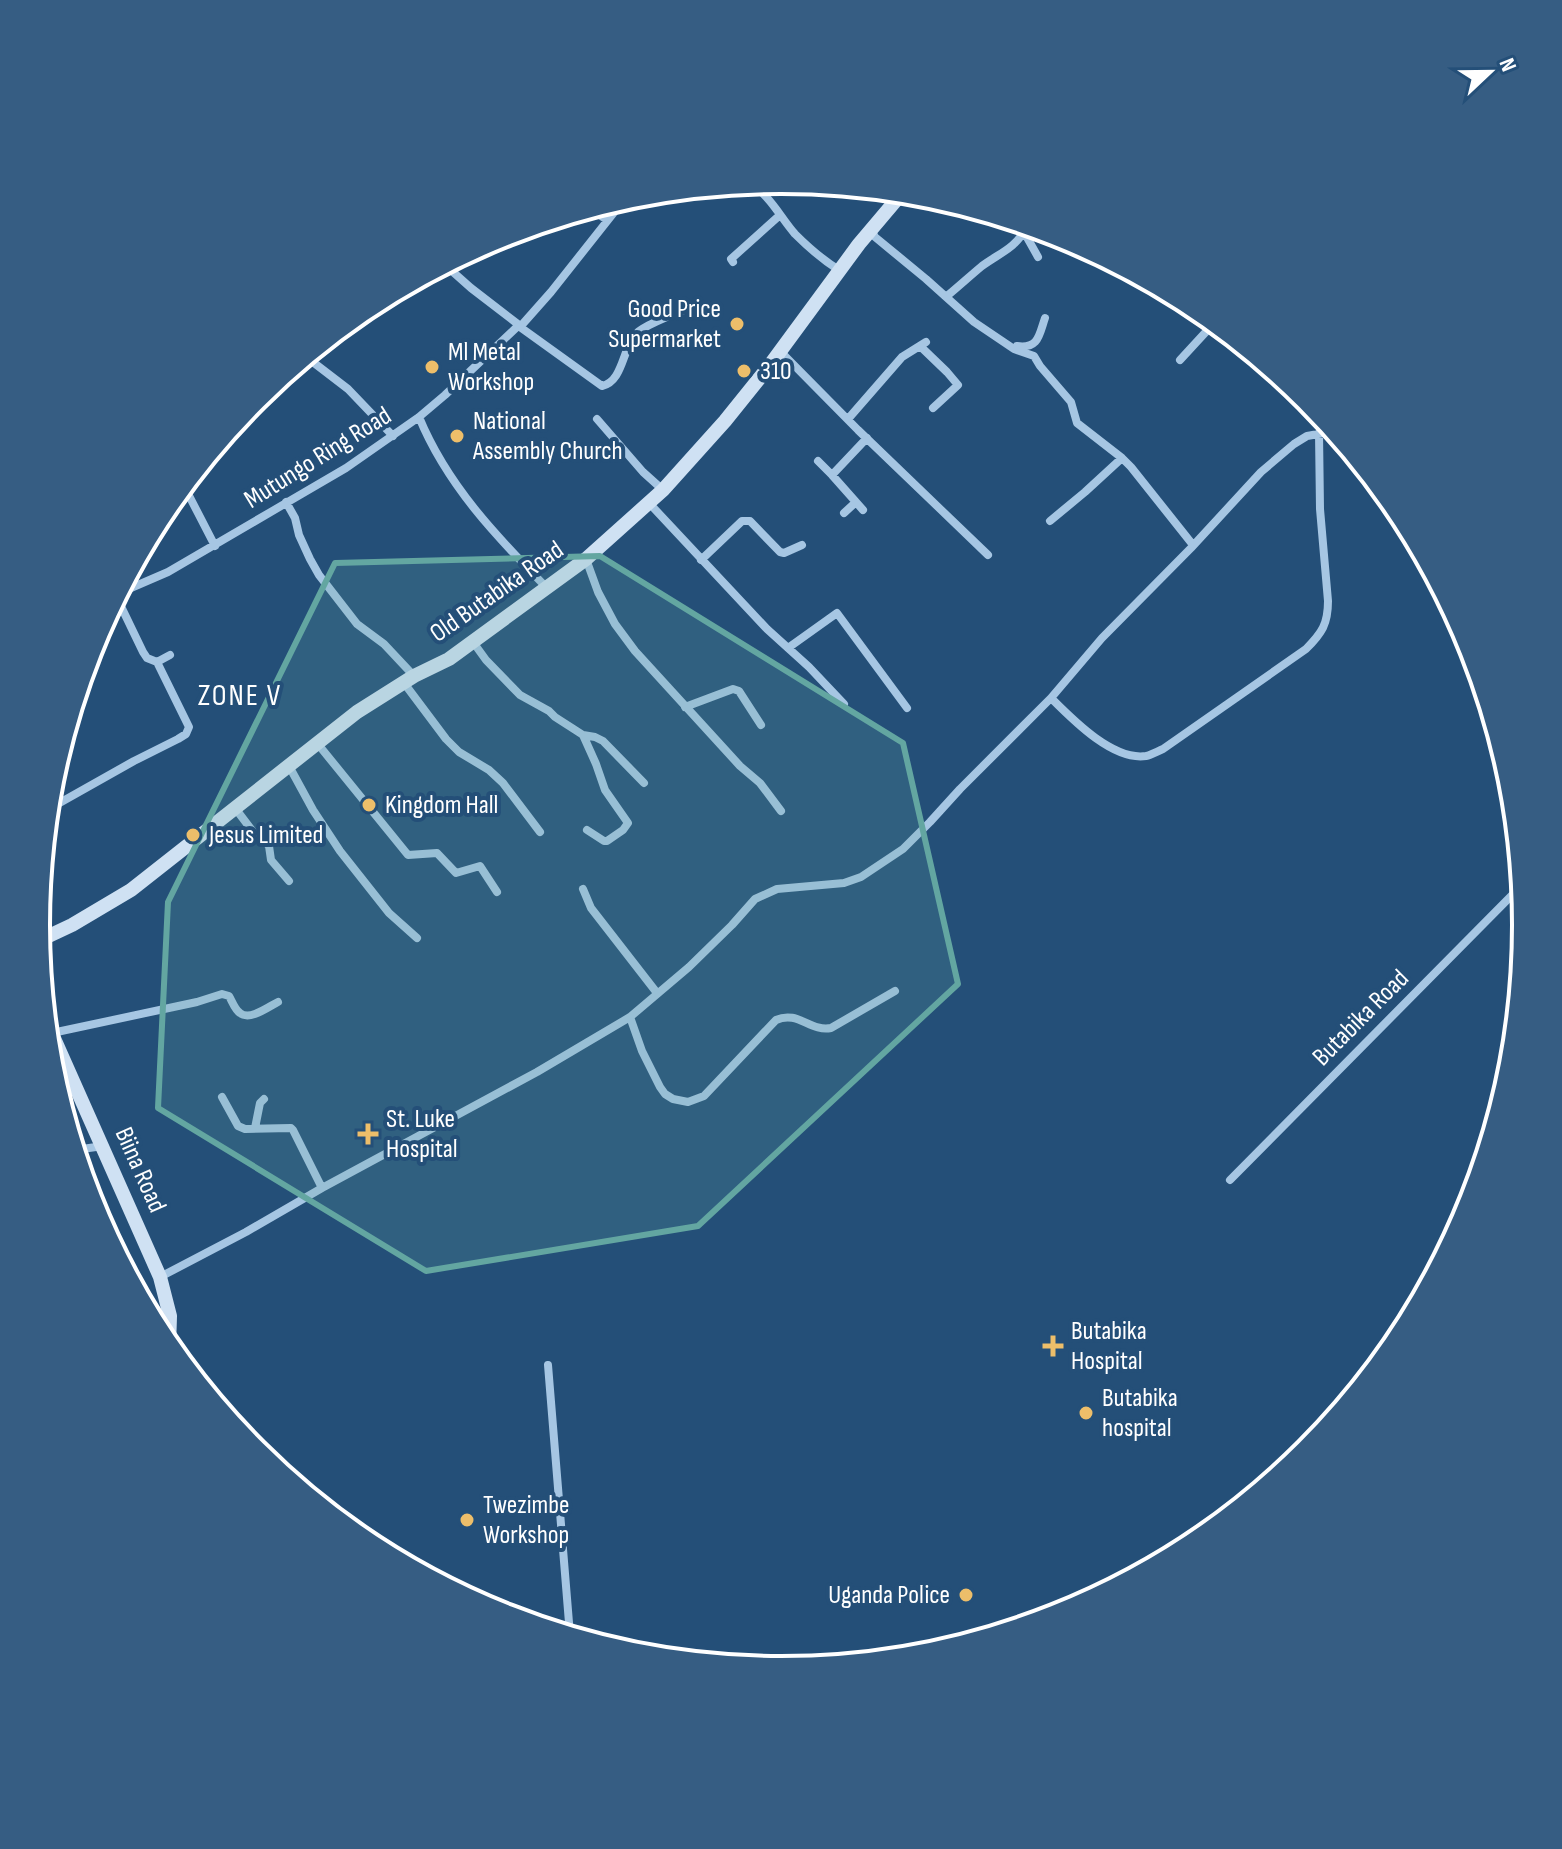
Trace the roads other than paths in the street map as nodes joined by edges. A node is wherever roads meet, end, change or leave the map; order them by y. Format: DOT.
graph roads {
  1 [pos="764,194"];
  2 [pos="893,203"];
  3 [pos="612,214"];
  4 [pos="780,215"];
  5 [pos="601,216"];
  6 [pos="607,220"];
  7 [pos="871,230"];
  8 [pos="1022,234"];
  9 [pos="1028,237"];
  10 [pos="1038,257"];
  11 [pos="733,262"];
  12 [pos="839,270"];
  13 [pos="453,272"];
  14 [pos="947,296"];
  15 [pos="690,308"];
  16 [pos="1045,318"];
  17 [pos="520,326"];
  18 [pos="1207,331"];
  19 [pos="1008,345"];
  20 [pos="780,351"];
  21 [pos="1180,360"];
  22 [pos="314,363"];
  23 [pos="933,408"];
  24 [pos="419,417"];
  25 [pos="597,419"];
  26 [pos="848,419"];
  27 [pos="1319,433"];
  28 [pos="393,436"];
  29 [pos="867,438"];
  30 [pos="1122,458"];
  31 [pos="818,461"];
  32 [pos="832,475"];
  33 [pos="663,490"];
  34 [pos="189,496"];
  35 [pos="286,502"];
  36 [pos="856,502"];
  37 [pos="649,503"];
  38 [pos="863,510"];
  39 [pos="844,513"];
  40 [pos="1050,521"];
  41 [pos="802,545"];
  42 [pos="1193,545"];
  43 [pos="215,546"];
  44 [pos="988,555"];
  45 [pos="586,559"];
  46 [pos="701,560"];
  47 [pos="132,588"];
  48 [pos="547,588"];
  49 [pos="122,608"];
  50 [pos="473,642"];
  51 [pos="788,648"];
  52 [pos="170,655"];
  53 [pos="157,662"];
  54 [pos="409,680"];
  55 [pos="1051,698"];
  56 [pos="844,704"];
  57 [pos="685,707"];
  58 [pos="907,708"];
  59 [pos="761,725"];
  60 [pos="583,735"];
  61 [pos="317,743"];
  62 [pos="289,766"];
  63 [pos="644,783"];
  64 [pos="61,802"];
  65 [pos="235,808"];
  66 [pos="781,811"];
  67 [pos="587,830"];
  68 [pos="540,832"];
  69 [pos="289,881"];
  70 [pos="583,889"];
  71 [pos="497,892"];
  72 [pos="1511,896"];
  73 [pos="50,935"];
  74 [pos="417,938"];
  75 [pos="895,991"];
  76 [pos="657,993"];
  77 [pos="278,1002"];
  78 [pos="630,1017"];
  79 [pos="58,1032"];
  80 [pos="62,1055"];
  81 [pos="222,1097"];
  82 [pos="264,1099"];
  83 [pos="255,1128"];
  84 [pos="103,1146"];
  85 [pos="86,1149"];
  86 [pos="1230,1180"];
  87 [pos="322,1188"];
  88 [pos="160,1277"];
  89 [pos="170,1316"];
  90 [pos="165,1318"];
  91 [pos="170,1326"];
  92 [pos="548,1365"];
  93 [pos="569,1624"];
  1 -- 4 [label="street"];
  2 -- 7 [label="main road, Old Butabika Road"];
  3 -- 6 [label="street, Mutungo Ring Road"];
  4 -- 11 [label="street"];
  4 -- 12 [label="street"];
  5 -- 6 [label="street"];
  6 -- 17 [label="street, Mutungo Ring Road"];
  7 -- 12 [label="main road, Old Butabika Road"];
  7 -- 14 [label="street"];
  8 -- 14 [label="street"];
  9 -- 10 [label="street"];
  12 -- 20 [label="main road, Old Butabika Road"];
  13 -- 17 [label="street"];
  14 -- 19 [label="street"];
  15 -- 17 [label="street"];
  16 -- 19 [label="street"];
  17 -- 24 [label="street, Mutungo Ring Road"];
  18 -- 21 [label="street"];
  19 -- 30 [label="street"];
  20 -- 26 [label="street"];
  20 -- 33 [label="main road, Old Butabika Road"];
  22 -- 28 [label="street"];
  23 -- 26 [label="street"];
  24 -- 28 [label="street, Mutungo Ring Road"];
  24 -- 48 [label="street"];
  25 -- 33 [label="street"];
  26 -- 29 [label="street"];
  27 -- 42 [label="street"];
  27 -- 55 [label="street"];
  28 -- 35 [label="street, Mutungo Ring Road"];
  29 -- 32 [label="street"];
  29 -- 44 [label="street"];
  30 -- 40 [label="street"];
  30 -- 42 [label="street"];
  31 -- 32 [label="street"];
  32 -- 36 [label="street"];
  33 -- 37 [label="main road, Old Butabika Road"];
  34 -- 43 [label="street"];
  35 -- 43 [label="street, Mutungo Ring Road"];
  35 -- 54 [label="street"];
  36 -- 38 [label="street"];
  36 -- 39 [label="street"];
  37 -- 45 [label="main road, Old Butabika Road"];
  37 -- 46 [label="street"];
  41 -- 46 [label="street"];
  42 -- 55 [label="street"];
  43 -- 47 [label="street, Mutungo Ring Road"];
  45 -- 48 [label="main road, Old Butabika Road"];
  45 -- 57 [label="street"];
  46 -- 51 [label="street"];
  48 -- 50 [label="main road, Old Butabika Road"];
  49 -- 53 [label="street"];
  50 -- 54 [label="main road, Old Butabika Road"];
  50 -- 60 [label="street"];
  51 -- 56 [label="street"];
  51 -- 58 [label="street"];
  52 -- 53 [label="street"];
  53 -- 64 [label="street"];
  54 -- 61 [label="main road, Old Butabika Road"];
  54 -- 68 [label="street"];
  55 -- 76 [label="street"];
  57 -- 59 [label="street"];
  57 -- 66 [label="street"];
  60 -- 63 [label="street"];
  60 -- 67 [label="street"];
  61 -- 62 [label="main road, Old Butabika Road"];
  61 -- 71 [label="street"];
  62 -- 65 [label="main road, Old Butabika Road"];
  62 -- 74 [label="street"];
  65 -- 69 [label="street"];
  65 -- 73 [label="main road, Old Butabika Road"];
  70 -- 76 [label="street"];
  72 -- 86 [label="street, Butabika Road"];
  75 -- 78 [label="street"];
  76 -- 78 [label="street"];
  77 -- 79 [label="street"];
  78 -- 87 [label="street"];
  80 -- 84 [label="main road, Biina Road"];
  81 -- 83 [label="street"];
  82 -- 83 [label="street"];
  83 -- 87 [label="street"];
  84 -- 85 [label="street"];
  84 -- 88 [label="main road, Biina Road"];
  87 -- 88 [label="street"];
  88 -- 89 [label="main road, Biina Road"];
  89 -- 90 [label="street"];
  89 -- 91 [label="main road, Biina Road"];
  92 -- 93 [label="street"];
}
